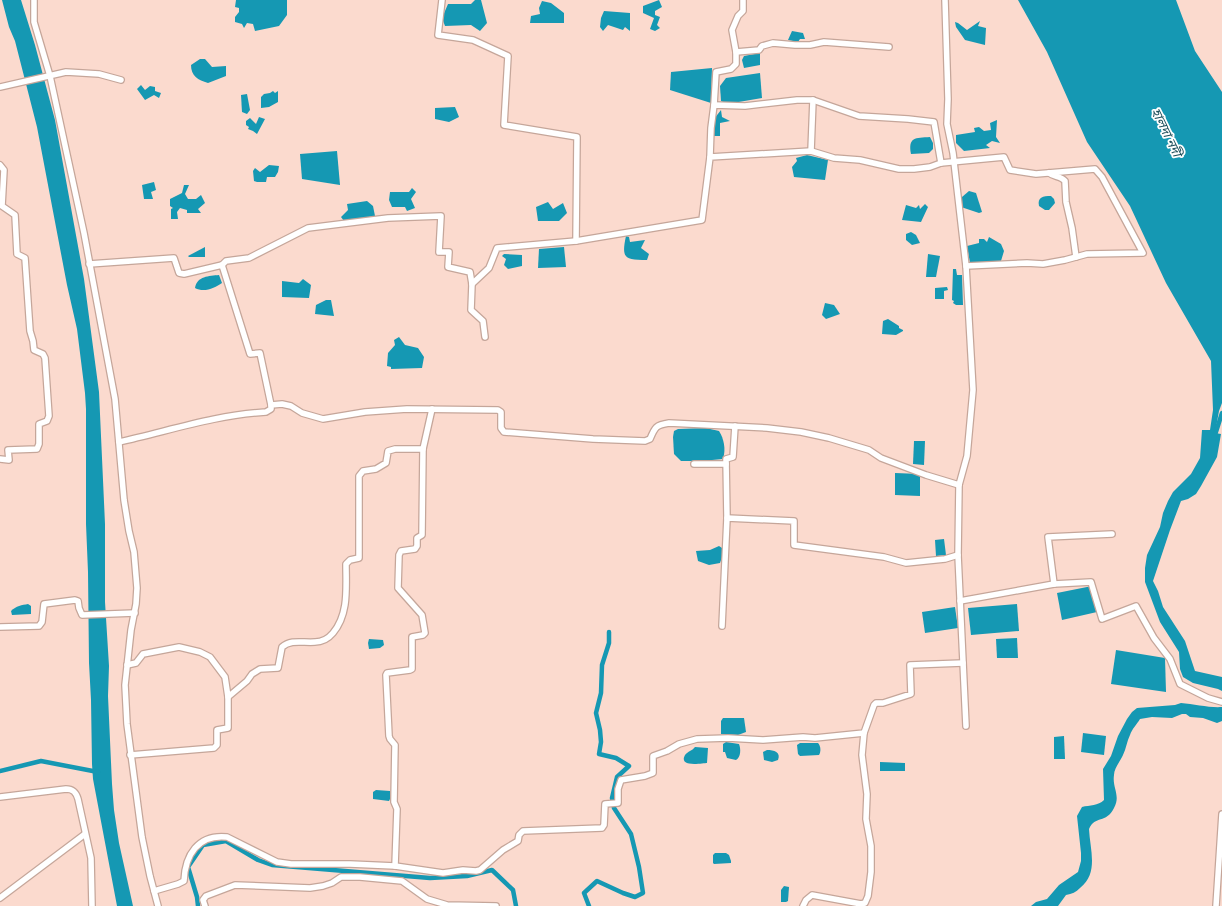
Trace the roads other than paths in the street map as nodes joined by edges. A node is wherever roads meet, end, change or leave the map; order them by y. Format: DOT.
graph roads {
  1 [pos="34,0"];
  2 [pos="442,0"];
  3 [pos="743,0"];
  4 [pos="945,0"];
  5 [pos="889,47"];
  6 [pos="736,52"];
  7 [pos="48,77"];
  8 [pos="120,80"];
  9 [pos="0,87"];
  10 [pos="813,100"];
  11 [pos="714,105"];
  12 [pos="811,151"];
  13 [pos="710,157"];
  14 [pos="941,163"];
  15 [pos="954,163"];
  16 [pos="0,165"];
  17 [pos="1049,173"];
  18 [pos="576,241"];
  19 [pos="1076,257"];
  20 [pos="89,264"];
  21 [pos="222,266"];
  22 [pos="966,266"];
  23 [pos="472,284"];
  24 [pos="485,337"];
  25 [pos="271,405"];
  26 [pos="432,409"];
  27 [pos="735,426"];
  28 [pos="119,442"];
  29 [pos="423,449"];
  30 [pos="0,459"];
  31 [pos="694,464"];
  32 [pos="726,464"];
  33 [pos="959,485"];
  34 [pos="727,518"];
  35 [pos="1112,534"];
  36 [pos="958,555"];
  37 [pos="1054,584"];
  38 [pos="960,601"];
  39 [pos="135,613"];
  40 [pos="722,626"];
  41 [pos="0,628"];
  42 [pos="963,663"];
  43 [pos="127,665"];
  44 [pos="228,696"];
  45 [pos="1222,702"];
  46 [pos="966,726"];
  47 [pos="864,733"];
  48 [pos="130,755"];
  49 [pos="0,797"];
  50 [pos="1222,814"];
  51 [pos="85,834"];
  52 [pos="395,866"];
  53 [pos="154,891"];
  54 [pos="0,898"];
  55 [pos="92,906"];
  56 [pos="158,906"];
  57 [pos="205,906"];
  58 [pos="496,906"];
  59 [pos="803,906"];
  60 [pos="1216,906"];
  1 -- 7 [label="street"];
  2 -- 18 [label="street"];
  3 -- 6 [label="street"];
  4 -- 15 [label="street"];
  5 -- 6 [label="street"];
  6 -- 11 [label="street"];
  7 -- 8 [label="street"];
  7 -- 9 [label="street"];
  7 -- 20 [label="street"];
  10 -- 11 [label="street"];
  10 -- 12 [label="street"];
  10 -- 14 [label="street"];
  11 -- 13 [label="street"];
  12 -- 13 [label="street"];
  12 -- 14 [label="street"];
  13 -- 18 [label="street"];
  14 -- 15 [label="street"];
  15 -- 17 [label="street"];
  15 -- 22 [label="street"];
  16 -- 30 [label="street"];
  17 -- 19 [label="street"];
  17 -- 19 [label="street"];
  18 -- 23 [label="street"];
  19 -- 22 [label="street"];
  20 -- 21 [label="street"];
  20 -- 28 [label="street"];
  21 -- 23 [label="street"];
  21 -- 25 [label="street"];
  22 -- 33 [label="street"];
  23 -- 24 [label="street"];
  25 -- 26 [label="street"];
  25 -- 28 [label="street"];
  26 -- 27 [label="street"];
  26 -- 29 [label="street"];
  27 -- 32 [label="street"];
  27 -- 33 [label="street"];
  28 -- 39 [label="street"];
  29 -- 44 [label="street"];
  29 -- 52 [label="street"];
  31 -- 32 [label="street"];
  32 -- 34 [label="street"];
  33 -- 36 [label="street"];
  34 -- 36 [label="street"];
  34 -- 40 [label="street"];
  35 -- 37 [label="street"];
  36 -- 38 [label="street"];
  37 -- 38 [label="street"];
  37 -- 45 [label="street"];
  38 -- 42 [label="street"];
  39 -- 41 [label="street"];
  39 -- 43 [label="street"];
  42 -- 46 [label="street"];
  42 -- 47 [label="street"];
  43 -- 44 [label="street"];
  43 -- 48 [label="street"];
  44 -- 48 [label="street"];
  47 -- 52 [label="street"];
  47 -- 59 [label="street"];
  48 -- 53 [label="street"];
  49 -- 51 [label="street"];
  50 -- 60 [label="street"];
  51 -- 54 [label="street"];
  51 -- 55 [label="street"];
  52 -- 53 [label="street"];
  53 -- 56 [label="street"];
  57 -- 58 [label="street"];
}
